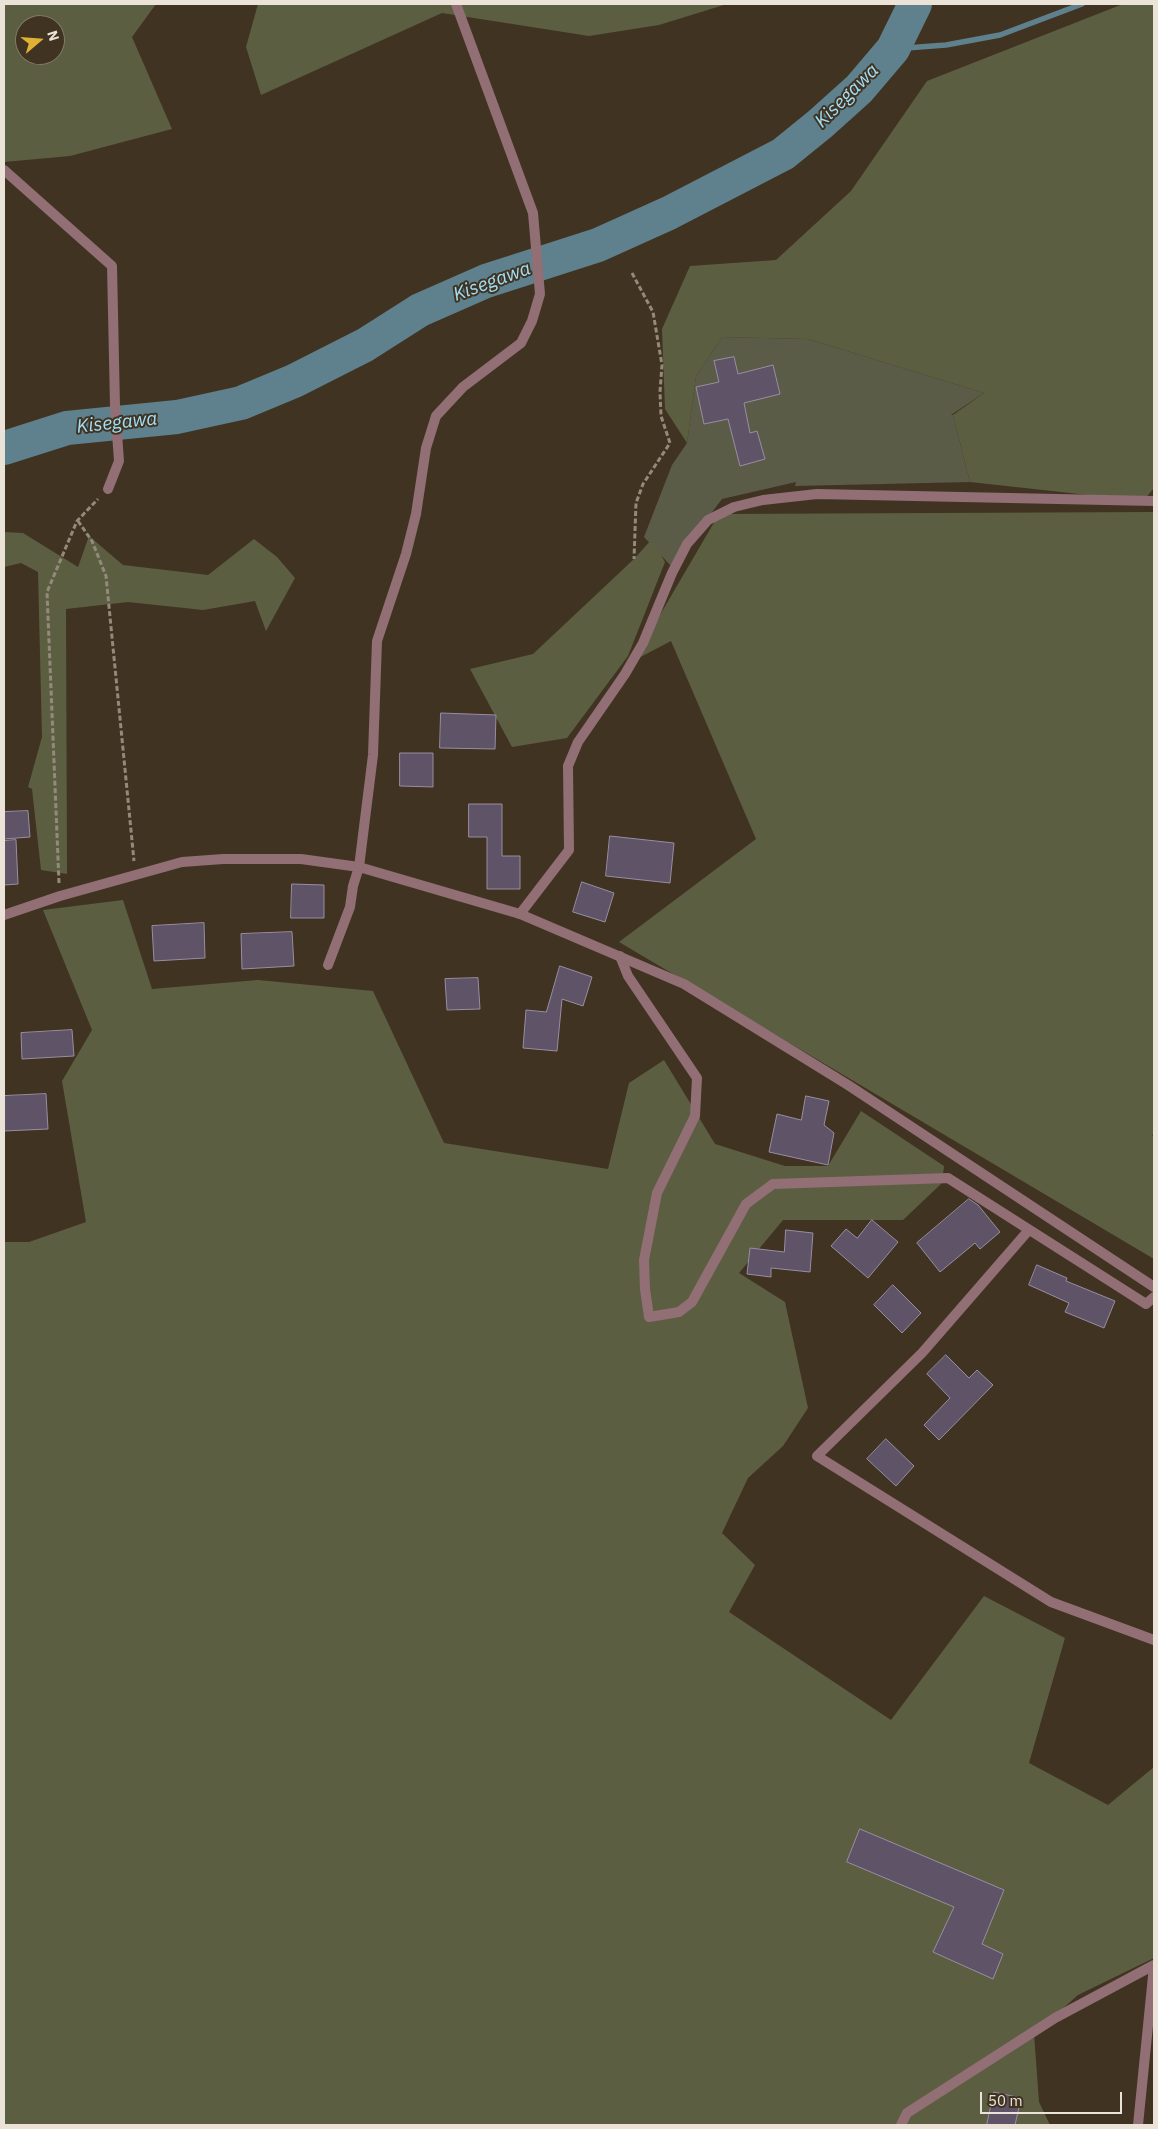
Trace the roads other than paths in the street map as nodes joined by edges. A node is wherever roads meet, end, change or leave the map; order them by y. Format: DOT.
graph roads {
  1 [pos="456,4"];
  2 [pos="4,170"];
  3 [pos="108,490"];
  4 [pos="1154,501"];
  5 [pos="359,867"];
  6 [pos="520,914"];
  7 [pos="4,915"];
  8 [pos="620,956"];
  9 [pos="328,965"];
  10 [pos="1028,1230"];
  11 [pos="1154,1287"];
  12 [pos="1154,1297"];
  13 [pos="1154,1640"];
  14 [pos="1154,1965"];
  15 [pos="902,2125"];
  16 [pos="1138,2125"];
  1 -- 5 [label="street"];
  2 -- 3 [label="street"];
  4 -- 6 [label="street"];
  5 -- 6 [label="street"];
  5 -- 7 [label="street"];
  5 -- 9 [label="street"];
  6 -- 8 [label="street"];
  8 -- 10 [label="street"];
  8 -- 11 [label="street"];
  10 -- 12 [label="street"];
  10 -- 13 [label="street"];
  14 -- 15 [label="street"];
  14 -- 16 [label="street"];
}
